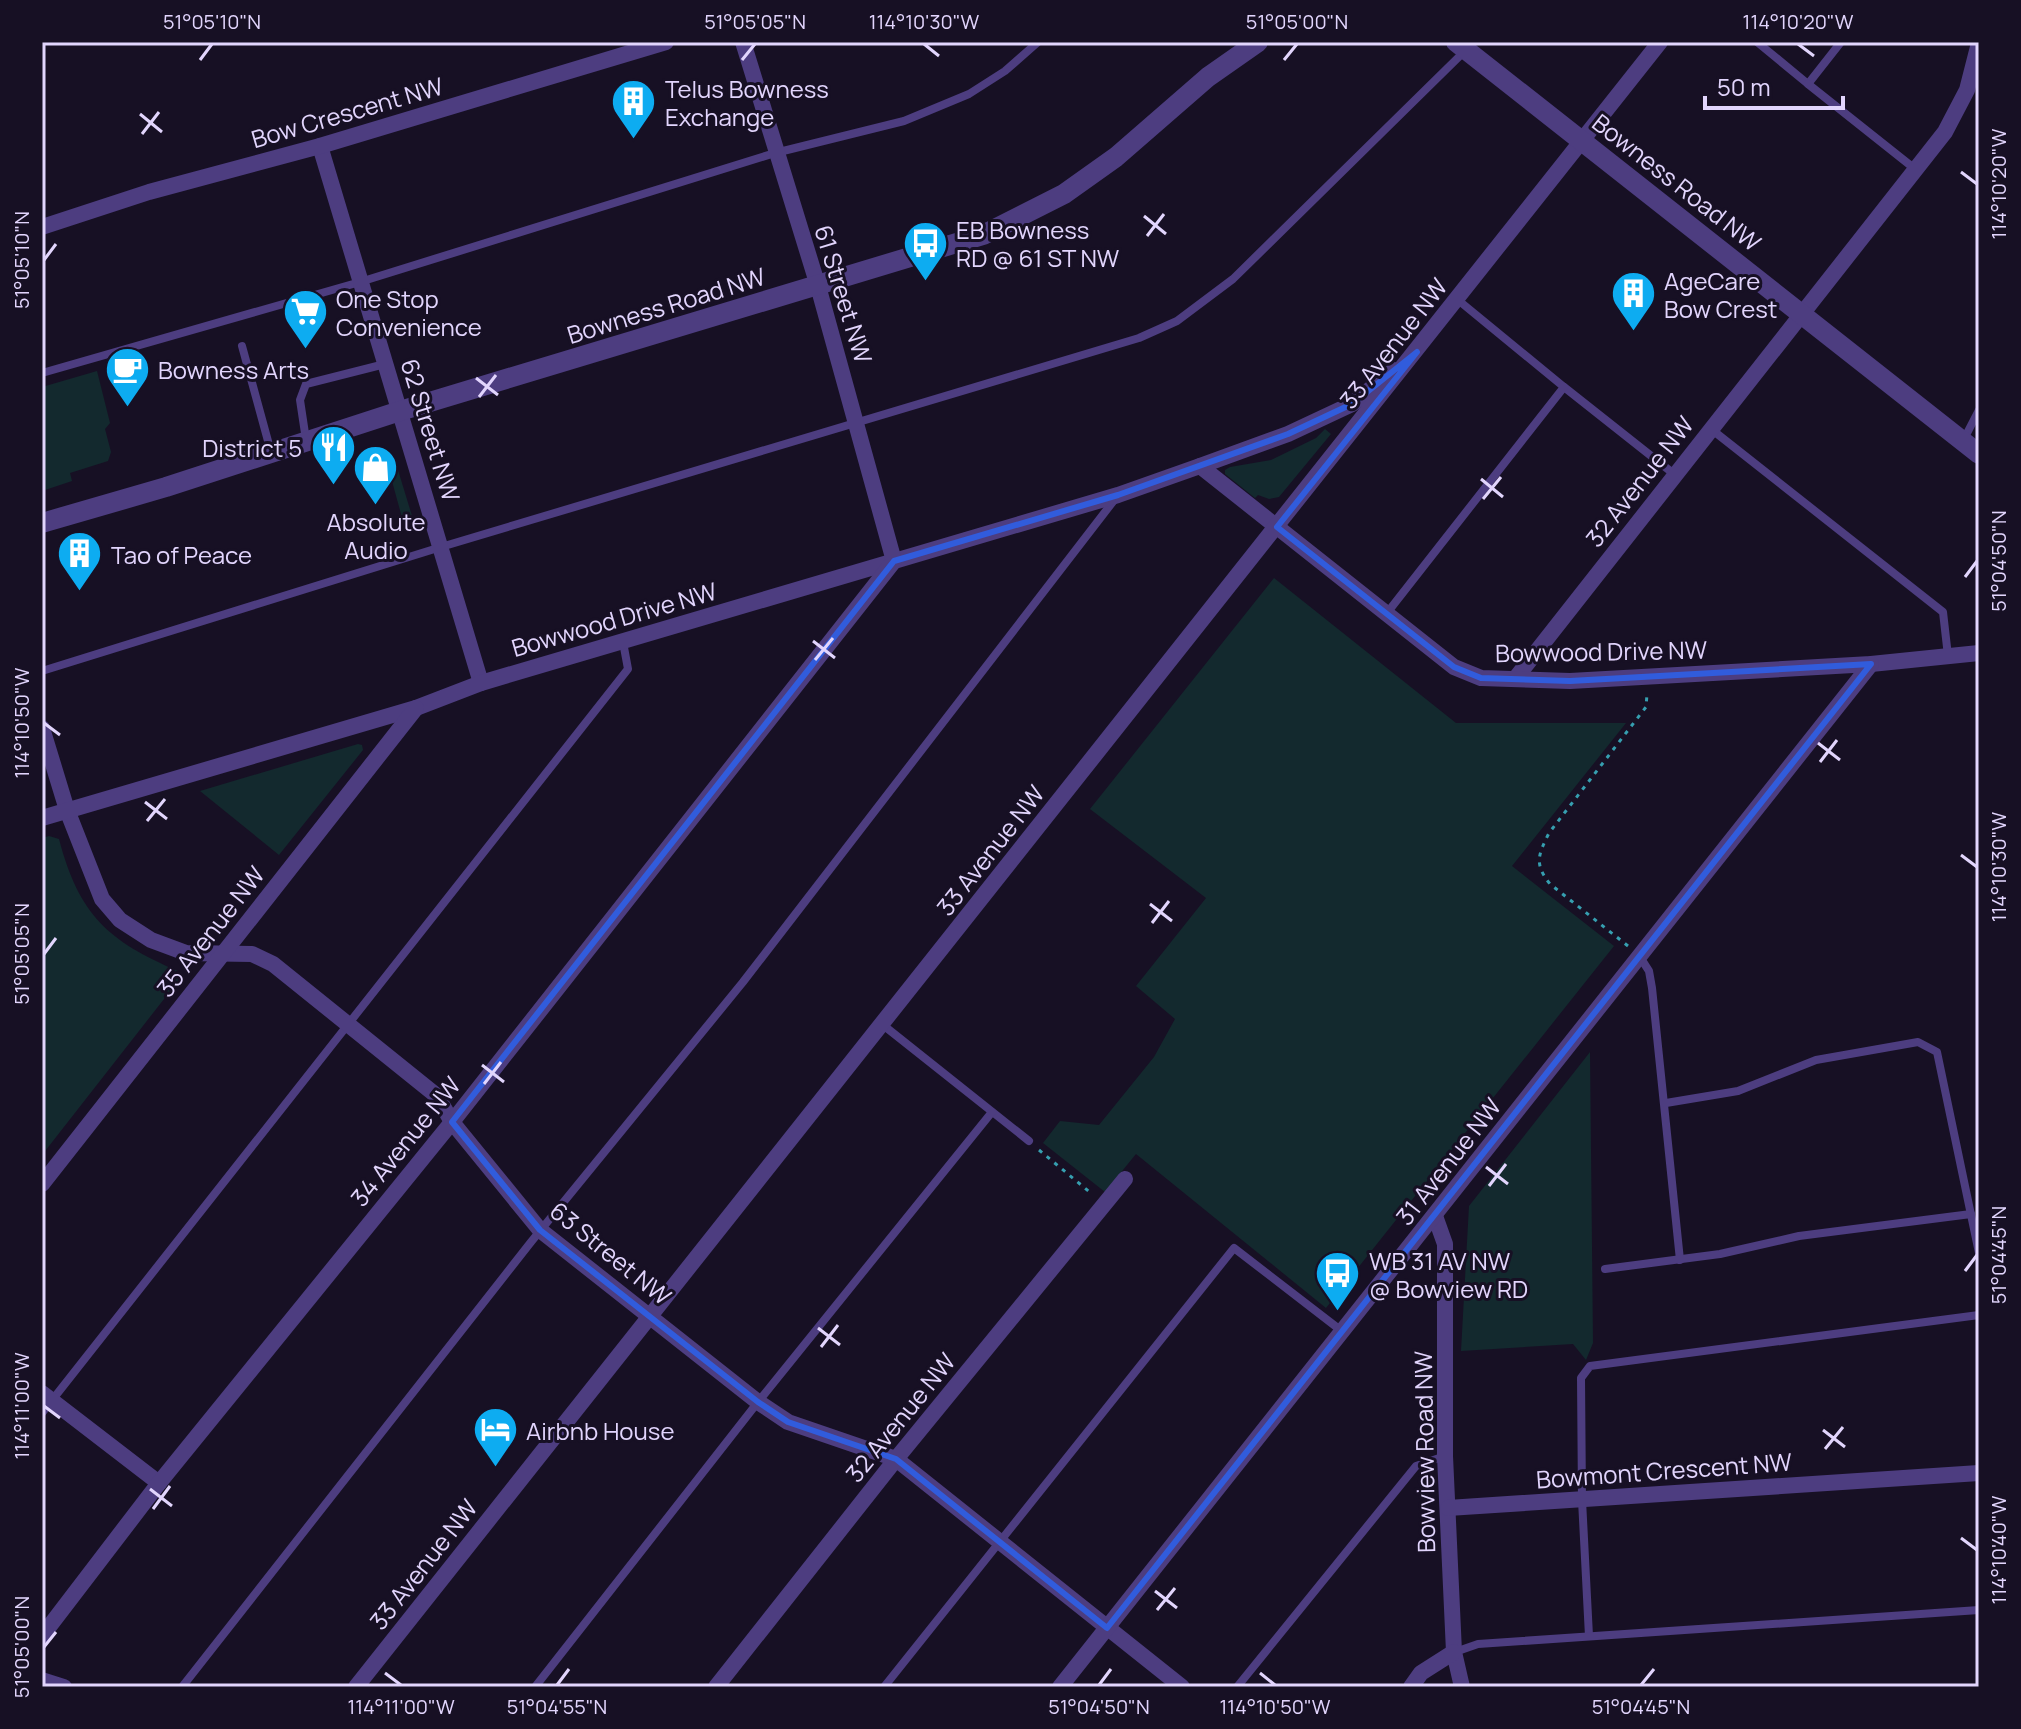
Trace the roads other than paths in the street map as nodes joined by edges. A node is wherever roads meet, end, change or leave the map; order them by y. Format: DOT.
graph roads {
  1 [pos="666,42"];
  2 [pos="743,42"];
  3 [pos="1038,42"];
  4 [pos="1258,42"];
  5 [pos="1660,42"];
  6 [pos="1757,42"];
  7 [pos="1841,42"];
  8 [pos="1979,43"];
  9 [pos="1465,45"];
  10 [pos="1808,84"];
  11 [pos="1581,140"];
  12 [pos="320,146"];
  13 [pos="775,153"];
  14 [pos="1915,169"];
  15 [pos="42,227"];
  16 [pos="360,282"];
  17 [pos="818,286"];
  18 [pos="1458,300"];
  19 [pos="1801,313"];
  20 [pos="242,346"];
  21 [pos="1417,352"];
  22 [pos="385,364"];
  23 [pos="42,373"];
  24 [pos="1564,387"];
  25 [pos="1979,410"];
  26 [pos="400,411"];
  27 [pos="857,425"];
  28 [pos="1710,429"];
  29 [pos="307,441"];
  30 [pos="1971,447"];
  31 [pos="271,453"];
  32 [pos="1200,466"];
  33 [pos="1674,474"];
  34 [pos="1118,495"];
  35 [pos="42,523"];
  36 [pos="1277,527"];
  37 [pos="441,547"];
  38 [pos="894,561"];
  39 [pos="1387,614"];
  40 [pos="623,642"];
  41 [pos="1979,653"];
  42 [pos="1948,656"];
  43 [pos="1871,664"];
  44 [pos="42,671"];
  45 [pos="1515,679"];
  46 [pos="481,683"];
  47 [pos="416,708"];
  48 [pos="42,728"];
  49 [pos="67,810"];
  50 [pos="42,818"];
  51 [pos="224,954"];
  52 [pos="1639,957"];
  53 [pos="350,1025"];
  54 [pos="883,1025"];
  55 [pos="1666,1103"];
  56 [pos="992,1112"];
  57 [pos="452,1122"];
  58 [pos="1029,1141"];
  59 [pos="1125,1179"];
  60 [pos="42,1184"];
  61 [pos="1971,1214"];
  62 [pos="1435,1216"];
  63 [pos="540,1230"];
  64 [pos="1979,1253"];
  65 [pos="1680,1260"];
  66 [pos="1605,1269"];
  67 [pos="1979,1315"];
  68 [pos="649,1316"];
  69 [pos="1343,1332"];
  70 [pos="45,1402"];
  71 [pos="758,1402"];
  72 [pos="1445,1456"];
  73 [pos="896,1459"];
  74 [pos="1979,1473"];
  75 [pos="159,1483"];
  76 [pos="1582,1500"];
  77 [pos="1448,1508"];
  78 [pos="1000,1540"];
  79 [pos="1979,1610"];
  80 [pos="1107,1628"];
  81 [pos="42,1636"];
  82 [pos="1589,1636"];
  83 [pos="1454,1652"];
  84 [pos="42,1680"];
  85 [pos="64,1687"];
  86 [pos="182,1687"];
  87 [pos="356,1687"];
  88 [pos="535,1687"];
  89 [pos="716,1687"];
  90 [pos="884,1687"];
  91 [pos="1060,1687"];
  92 [pos="1182,1687"];
  93 [pos="1237,1687"];
  94 [pos="1411,1687"];
  95 [pos="1462,1687"];
  1 -- 12 [label="street, Bow Crescent NW"];
  2 -- 13 [label="street, 61 Street NW"];
  3 -- 13 [label="lane"];
  4 -- 17 [label="street, Bowness Road NW"];
  5 -- 11 [label="street, 33 Avenue NW"];
  6 -- 10 [label="lane"];
  7 -- 10 [label="lane"];
  8 -- 14 [label="street, 32 Avenue NW"];
  9 -- 11 [label="street, Bowness Road NW"];
  9 -- 27 [label="lane"];
  10 -- 14 [label="lane"];
  11 -- 18 [label="street, 33 Avenue NW"];
  11 -- 19 [label="street, Bowness Road NW"];
  12 -- 15 [label="street, Bow Crescent NW"];
  12 -- 16 [label="street, 62 Street NW"];
  13 -- 16 [label="lane"];
  13 -- 17 [label="street, 61 Street NW"];
  14 -- 19 [label="street, 32 Avenue NW"];
  16 -- 22 [label="street, 62 Street NW"];
  16 -- 23 [label="lane"];
  17 -- 26 [label="street, Bowness Road NW"];
  17 -- 27 [label="street, 61 Street NW"];
  18 -- 21 [label="street, 33 Avenue NW"];
  18 -- 24 [label="lane"];
  19 -- 28 [label="street, 32 Avenue NW"];
  19 -- 30 [label="street, Bowness Road NW"];
  20 -- 31 [label="lane"];
  21 -- 32 [label="street, Bowwood Drive NW"];
  21 -- 36 [label="street, 33 Avenue NW"];
  22 -- 26 [label="street, 62 Street NW"];
  22 -- 29 [label="lane"];
  24 -- 33 [label="lane"];
  24 -- 39 [label="lane"];
  25 -- 30 [label="lane"];
  26 -- 29 [label="street, Bowness Road NW"];
  26 -- 37 [label="street, 62 Street NW"];
  27 -- 37 [label="lane"];
  27 -- 38 [label="street, 61 Street NW"];
  28 -- 33 [label="street, 32 Avenue NW"];
  28 -- 42 [label="lane"];
  29 -- 31 [label="street, Bowness Road NW"];
  31 -- 35 [label="street, Bowness Road NW"];
  32 -- 34 [label="street, Bowwood Drive NW"];
  32 -- 36 [label="street, Bowwood Drive NW"];
  33 -- 45 [label="street, 32 Avenue NW"];
  34 -- 38 [label="street, Bowwood Drive NW"];
  34 -- 63 [label="lane"];
  36 -- 39 [label="street, Bowwood Drive NW"];
  36 -- 54 [label="street, 33 Avenue NW"];
  37 -- 44 [label="lane"];
  37 -- 46 [label="street, 62 Street NW"];
  38 -- 40 [label="street, Bowwood Drive NW"];
  38 -- 57 [label="street, 34 Avenue NW"];
  39 -- 45 [label="street, Bowwood Drive NW"];
  40 -- 46 [label="street, Bowwood Drive NW"];
  40 -- 53 [label="lane"];
  41 -- 42 [label="street, Bowwood Drive NW"];
  42 -- 43 [label="street, Bowwood Drive NW"];
  43 -- 45 [label="street, Bowwood Drive NW"];
  43 -- 52 [label="street, 31 Avenue NW"];
  46 -- 47 [label="street, Bowwood Drive NW"];
  47 -- 49 [label="street, Bowwood Drive NW"];
  47 -- 51 [label="street, 35 Avenue NW"];
  48 -- 49 [label="street, 63 Street NW"];
  49 -- 50 [label="street, Bowwood Drive NW"];
  49 -- 51 [label="street, 63 Street NW"];
  51 -- 53 [label="street, 63 Street NW"];
  51 -- 60 [label="street, 35 Avenue NW"];
  52 -- 55 [label="lane"];
  52 -- 62 [label="street, 31 Avenue NW"];
  53 -- 57 [label="street, 63 Street NW"];
  53 -- 70 [label="lane"];
  54 -- 56 [label="lane"];
  54 -- 68 [label="street, 33 Avenue NW"];
  55 -- 61 [label="lane"];
  55 -- 65 [label="lane"];
  56 -- 58 [label="lane"];
  56 -- 71 [label="lane"];
  57 -- 63 [label="street, 63 Street NW"];
  57 -- 75 [label="street, 34 Avenue NW"];
  59 -- 73 [label="street, 32 Avenue NW"];
  61 -- 64 [label="lane"];
  61 -- 65 [label="lane"];
  62 -- 69 [label="street, 31 Avenue NW"];
  62 -- 72 [label="street, Bowview Road NW"];
  63 -- 68 [label="street, 63 Street NW"];
  63 -- 86 [label="lane"];
  65 -- 66 [label="lane"];
  67 -- 76 [label="lane"];
  68 -- 71 [label="street, 63 Street NW"];
  68 -- 87 [label="street, 33 Avenue NW"];
  69 -- 78 [label="lane"];
  69 -- 80 [label="street, 31 Avenue NW"];
  70 -- 75 [label="street"];
  71 -- 73 [label="street, 63 Street NW"];
  71 -- 88 [label="lane"];
  72 -- 77 [label="street, Bowview Road NW"];
  72 -- 93 [label="lane"];
  73 -- 78 [label="street, 63 Street NW"];
  73 -- 89 [label="street, 32 Avenue NW"];
  74 -- 76 [label="street, Bowmont Crescent NW"];
  75 -- 81 [label="street, 34 Avenue NW"];
  76 -- 77 [label="street, Bowmont Crescent NW"];
  76 -- 82 [label="lane"];
  77 -- 83 [label="street, Bowview Road NW"];
  78 -- 80 [label="street, 63 Street NW"];
  78 -- 90 [label="lane"];
  79 -- 82 [label="lane"];
  80 -- 91 [label="street, 31 Avenue NW"];
  80 -- 92 [label="street, 63 Street NW"];
  82 -- 83 [label="lane"];
  83 -- 94 [label="street"];
  83 -- 95 [label="street, Bowview Road NW"];
  84 -- 85 [label="street"];
}
